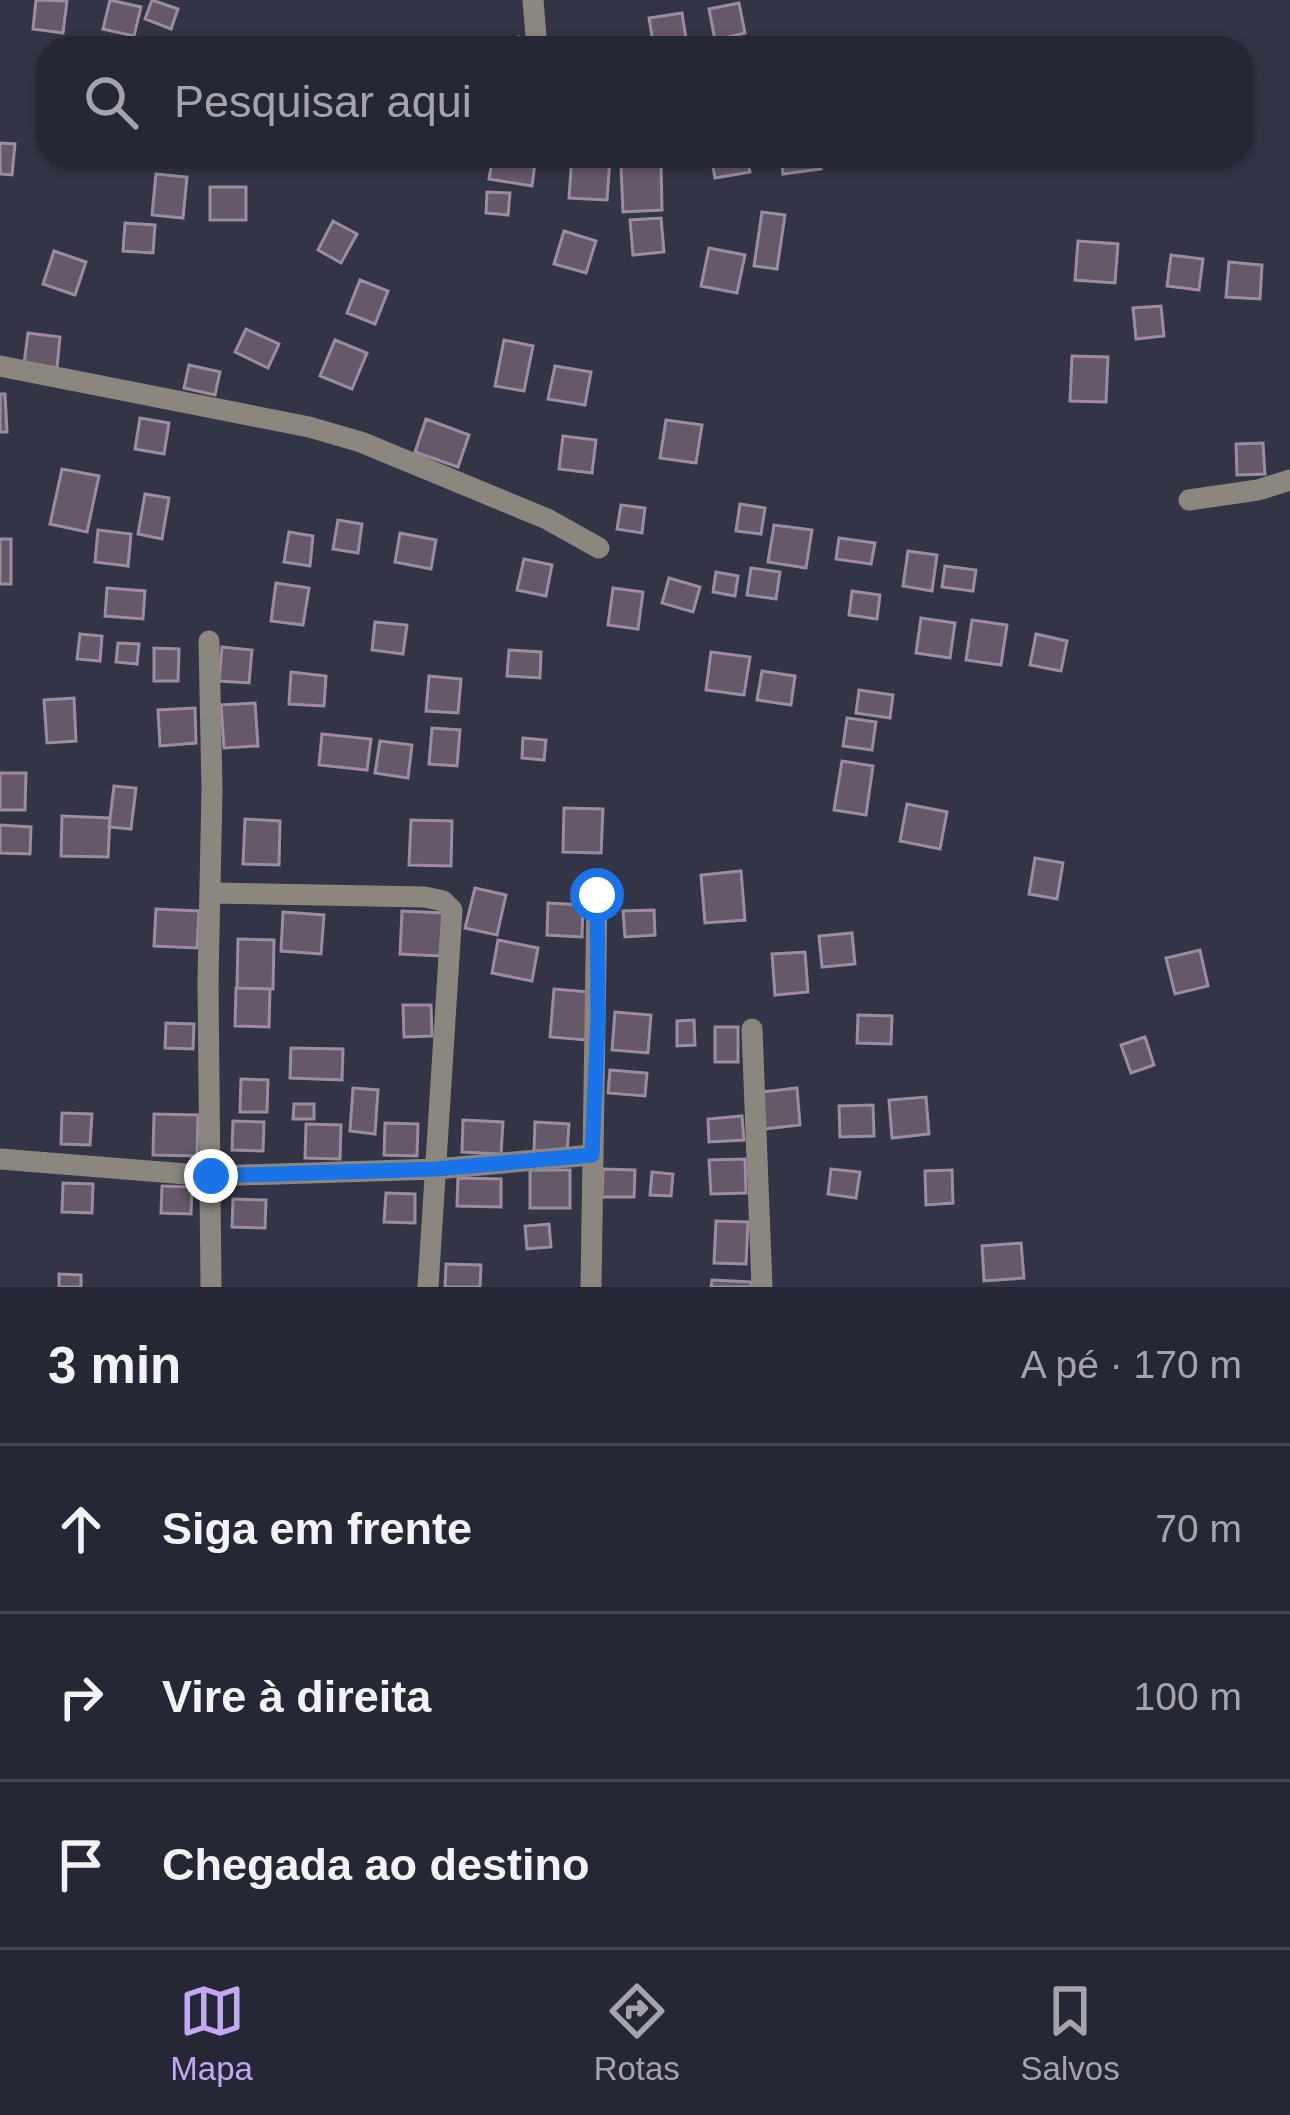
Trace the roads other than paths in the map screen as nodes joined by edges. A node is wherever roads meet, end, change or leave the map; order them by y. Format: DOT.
graph roads {
  1 [pos="533,0"];
  2 [pos="536,36"];
  3 [pos="0,366"];
  4 [pos="1290,480"];
  5 [pos="1189,500"];
  6 [pos="599,548"];
  7 [pos="208,640"];
  8 [pos="210,893"];
  9 [pos="597,895"];
  10 [pos="752,1029"];
  11 [pos="592,1155"];
  12 [pos="0,1159"];
  13 [pos="436,1169"];
  14 [pos="211,1176"];
  15 [pos="211,1287"];
  16 [pos="428,1287"];
  17 [pos="591,1287"];
  18 [pos="762,1287"];
  1 -- 2 [label="street"];
  3 -- 6 [label="street"];
  4 -- 5 [label="street"];
  7 -- 8 [label="street"];
  8 -- 13 [label="street"];
  8 -- 14 [label="street"];
  9 -- 11 [label="street"];
  10 -- 18 [label="street"];
  11 -- 13 [label="street"];
  11 -- 17 [label="street"];
  12 -- 14 [label="street"];
  13 -- 14 [label="street"];
  13 -- 16 [label="street"];
  14 -- 15 [label="street"];
}
